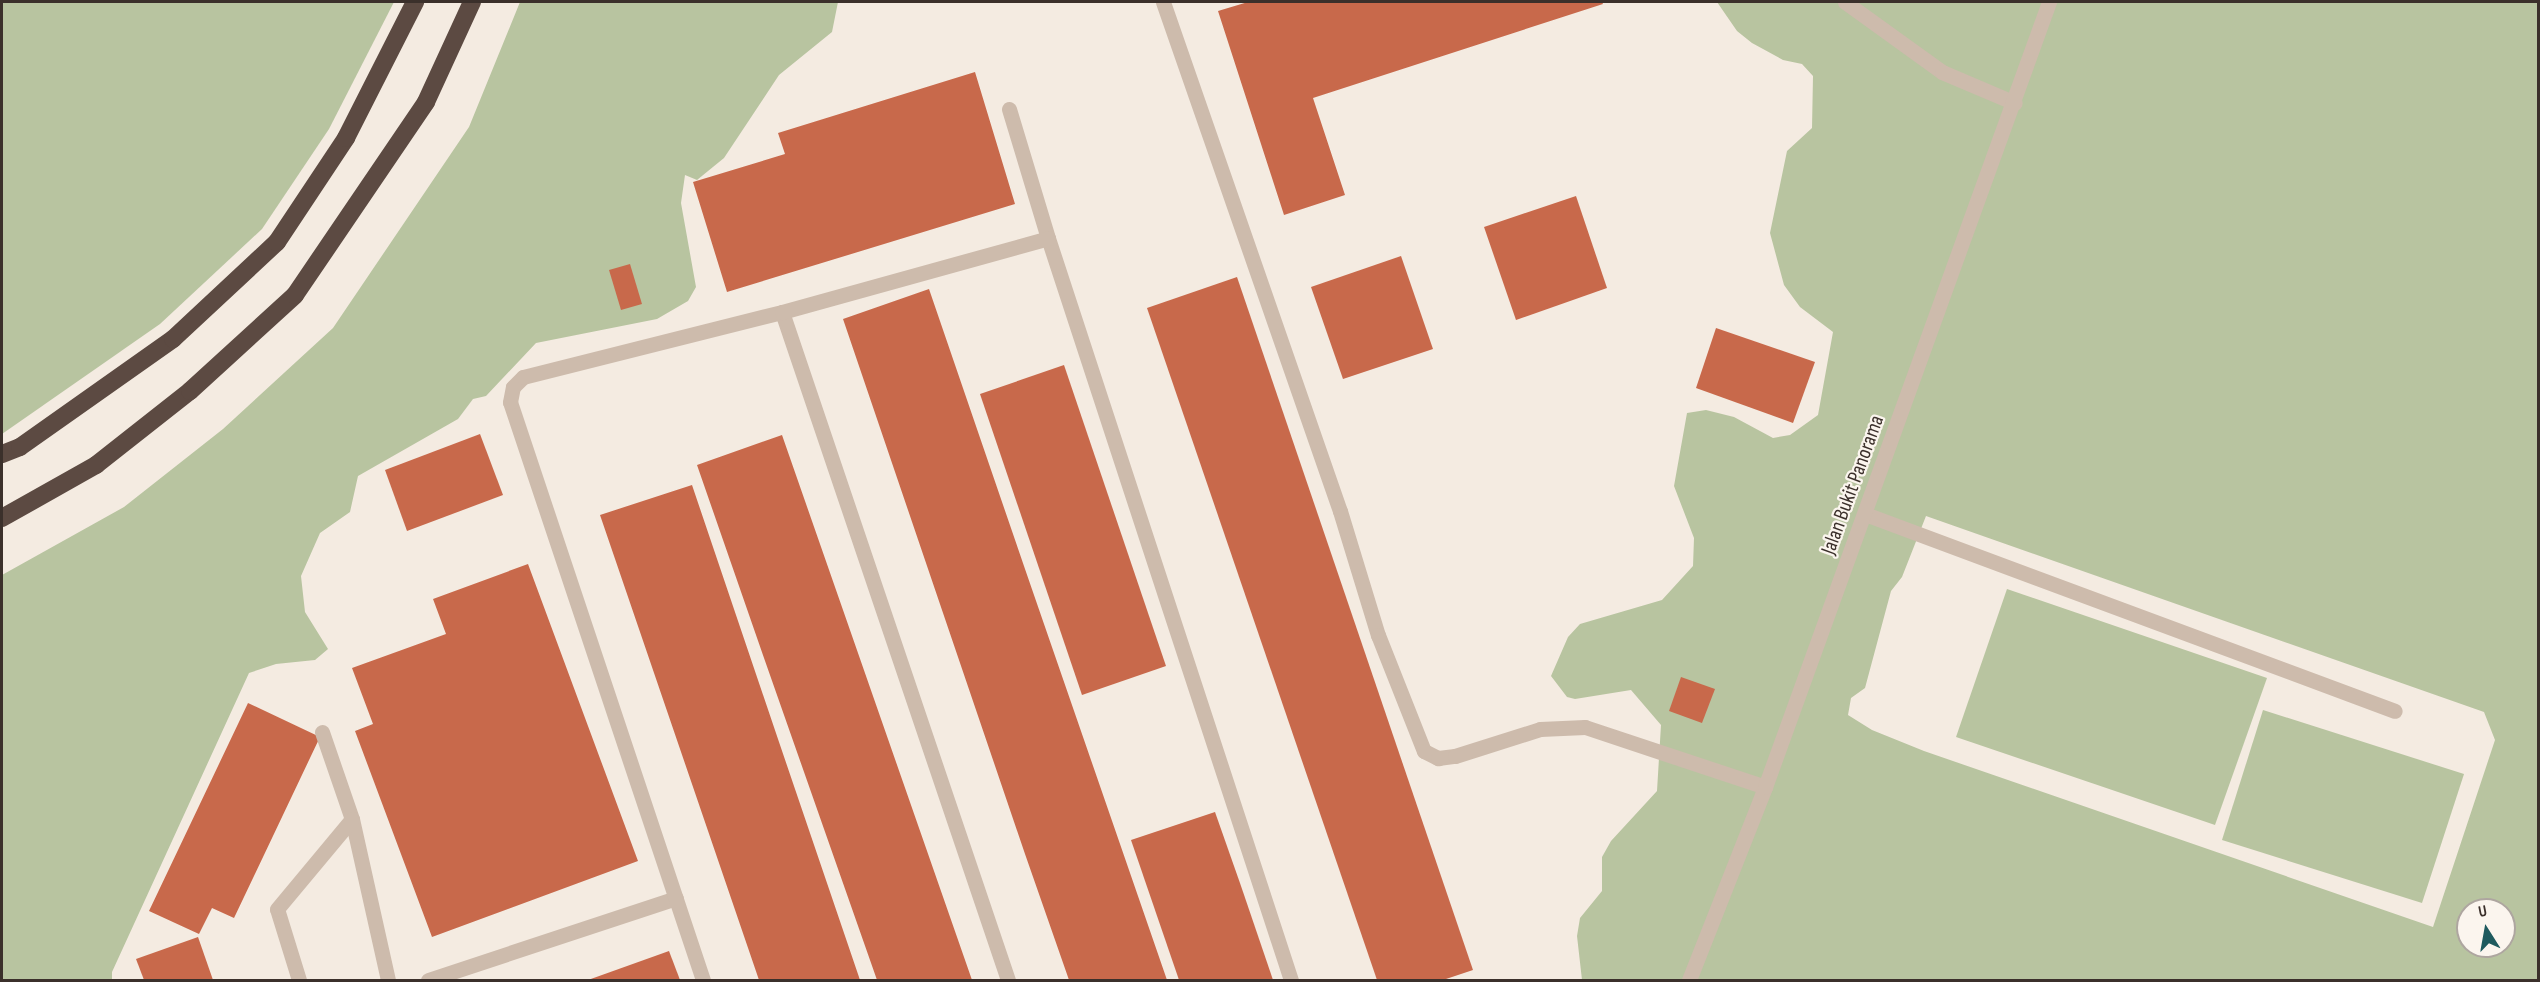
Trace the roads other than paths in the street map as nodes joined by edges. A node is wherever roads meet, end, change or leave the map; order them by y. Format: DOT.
graph roads {
  1 [pos="415,2"];
  2 [pos="472,2"];
  3 [pos="1163,2"];
  4 [pos="1845,2"];
  5 [pos="2049,2"];
  6 [pos="2015,103"];
  7 [pos="1010,109"];
  8 [pos="1048,238"];
  9 [pos="782,312"];
  10 [pos="2,454"];
  11 [pos="1865,514"];
  12 [pos="2,518"];
  13 [pos="2395,711"];
  14 [pos="322,732"];
  15 [pos="1766,787"];
  16 [pos="352,819"];
  17 [pos="676,898"];
  18 [pos="298,981"];
  19 [pos="388,981"];
  20 [pos="428,981"];
  21 [pos="703,981"];
  22 [pos="1008,981"];
  23 [pos="1291,981"];
  24 [pos="1689,981"];
  1 -- 10 [label="highway"];
  2 -- 12 [label="highway"];
  3 -- 15 [label="street"];
  4 -- 6 [label="street"];
  5 -- 6 [label="street, Jalan Bukit Panorama"];
  6 -- 11 [label="street, Jalan Bukit Panorama"];
  7 -- 8 [label="street"];
  8 -- 9 [label="street"];
  8 -- 23 [label="street"];
  9 -- 17 [label="street"];
  9 -- 22 [label="street"];
  11 -- 13 [label="street"];
  11 -- 15 [label="street, Jalan Bukit Panorama"];
  14 -- 16 [label="street"];
  15 -- 24 [label="street, Jalan Bukit Panorama"];
  16 -- 18 [label="street"];
  16 -- 19 [label="street"];
  17 -- 20 [label="street"];
  17 -- 21 [label="street"];
}
